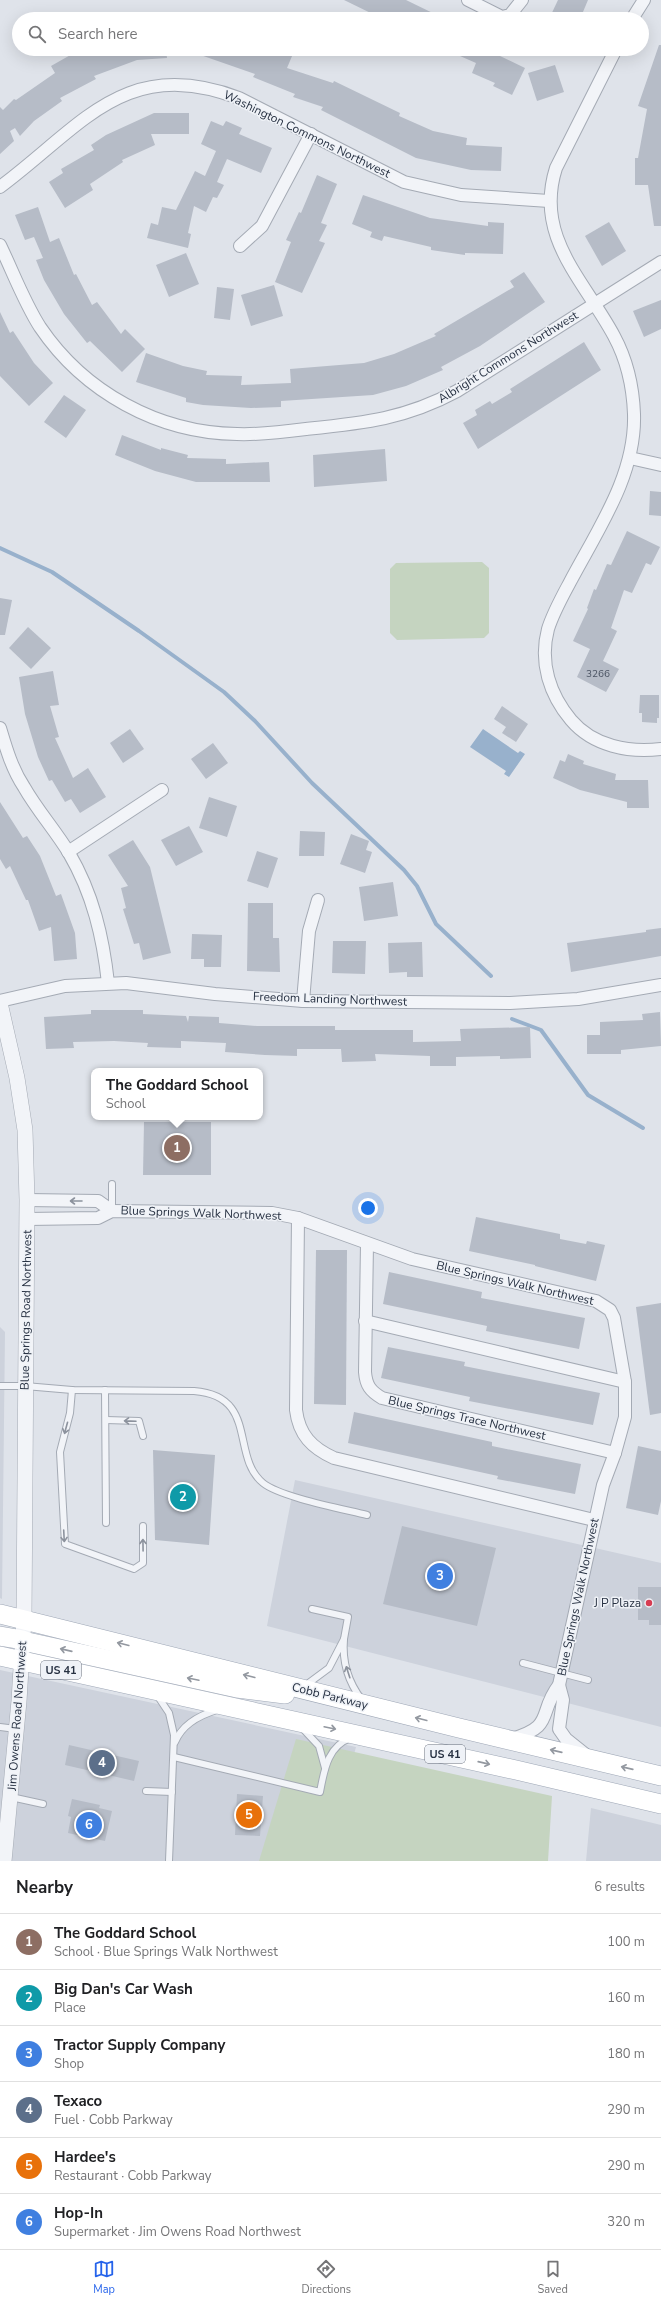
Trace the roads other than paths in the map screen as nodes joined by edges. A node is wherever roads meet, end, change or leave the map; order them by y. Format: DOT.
graph roads {
  1 [pos="468,0"];
  2 [pos="522,0"];
  3 [pos="644,0"];
  4 [pos="491,12"];
  5 [pos="512,12"];
  6 [pos="636,12"];
  7 [pos="612,56"];
  8 [pos="311,134"];
  9 [pos="0,187"];
  10 [pos="549,201"];
  11 [pos="0,246"];
  12 [pos="240,246"];
  13 [pos="661,262"];
  14 [pos="594,303"];
  15 [pos="630,458"];
  16 [pos="661,465"];
  17 [pos="0,728"];
  18 [pos="661,749"];
  19 [pos="162,790"];
  20 [pos="68,852"];
  21 [pos="318,900"];
  22 [pos="108,984"];
  23 [pos="661,985"];
  24 [pos="303,1000"];
  25 [pos="0,1002"];
  26 [pos="112,1184"];
  27 [pos="27,1200"];
  28 [pos="112,1210"];
  29 [pos="298,1218"];
  30 [pos="27,1219"];
  31 [pos="367,1244"];
  32 [pos="365,1320"];
  33 [pos="625,1382"];
  34 [pos="0,1386"];
  35 [pos="25,1386"];
  36 [pos="72,1390"];
  37 [pos="105,1390"];
  38 [pos="106,1420"];
  39 [pos="143,1436"];
  40 [pos="616,1453"];
  41 [pos="367,1515"];
  42 [pos="594,1520"];
  43 [pos="106,1523"];
  44 [pos="143,1526"];
  45 [pos="312,1608"];
  46 [pos="0,1614"];
  47 [pos="24,1619"];
  48 [pos="0,1636"];
  49 [pos="344,1639"];
  50 [pos="23,1641"];
  51 [pos="0,1656"];
  52 [pos="22,1661"];
  53 [pos="523,1663"];
  54 [pos="560,1679"];
  55 [pos="588,1680"];
  56 [pos="150,1690"];
  57 [pos="305,1690"];
  58 [pos="367,1706"];
  59 [pos="238,1709"];
  60 [pos="292,1720"];
  61 [pos="0,1726"];
  62 [pos="17,1729"];
  63 [pos="360,1735"];
  64 [pos="507,1740"];
  65 [pos="175,1744"];
  66 [pos="174,1757"];
  67 [pos="594,1760"];
  68 [pos="325,1768"];
  69 [pos="661,1776"];
  70 [pos="146,1791"];
  71 [pos="172,1792"];
  72 [pos="10,1797"];
  73 [pos="43,1804"];
  74 [pos="661,1804"];
  75 [pos="4,1826"];
  76 [pos="4,1861"];
  77 [pos="169,1861"];
  1 -- 4 [label="street"];
  2 -- 5 [label="street"];
  3 -- 6 [label="street"];
  7 -- 10 [label="street"];
  8 -- 9 [label="street, Washington Commons Northwest"];
  8 -- 10 [label="street, Washington Commons Northwest"];
  8 -- 12 [label="street"];
  10 -- 14 [label="street"];
  11 -- 14 [label="street, Albright Commons Northwest"];
  13 -- 14 [label="street, Albright Commons Northwest"];
  14 -- 15 [label="street"];
  15 -- 16 [label="street"];
  15 -- 18 [label="street"];
  17 -- 20 [label="street"];
  19 -- 20 [label="street"];
  20 -- 22 [label="street"];
  21 -- 24 [label="street"];
  22 -- 24 [label="street, Freedom Landing Northwest"];
  22 -- 25 [label="street, Freedom Landing Northwest"];
  23 -- 24 [label="street, Freedom Landing Northwest"];
  25 -- 27 [label="street, Blue Springs Road Northwest"];
  26 -- 28 [label="lane"];
  28 -- 27 [label="street, Blue Springs Walk Northwest, one-way"];
  27 -- 30 [label="street, Blue Springs Road Northwest"];
  28 -- 29 [label="street, Blue Springs Walk Northwest"];
  28 -- 30 [label="street, Blue Springs Walk Northwest"];
  29 -- 31 [label="street, Blue Springs Walk Northwest"];
  29 -- 42 [label="street"];
  30 -- 35 [label="street, Blue Springs Road Northwest"];
  31 -- 32 [label="street, Blue Springs Trace Northwest"];
  31 -- 33 [label="street, Blue Springs Walk Northwest"];
  32 -- 33 [label="street"];
  32 -- 40 [label="street, Blue Springs Trace Northwest"];
  33 -- 40 [label="street, Blue Springs Walk Northwest"];
  34 -- 35 [label="lane"];
  35 -- 36 [label="lane"];
  35 -- 47 [label="street, Blue Springs Road Northwest"];
  36 -- 37 [label="lane"];
  36 -- 44 [label="lane, one-way"];
  37 -- 38 [label="lane"];
  37 -- 41 [label="lane"];
  39 -- 38 [label="lane, one-way"];
  38 -- 43 [label="lane"];
  40 -- 42 [label="street, Blue Springs Walk Northwest"];
  42 -- 54 [label="street, Blue Springs Walk Northwest"];
  45 -- 49 [label="lane"];
  46 -- 47 [label="main road, Cobb Parkway / US 41"];
  47 -- 50 [label="street, Jim Owens Road Northwest"];
  57 -- 47 [label="main road, Cobb Parkway / US 41, one-way"];
  48 -- 50 [label="main road"];
  49 -- 57 [label="lane"];
  58 -- 49 [label="lane, one-way"];
  50 -- 52 [label="street, Jim Owens Road Northwest"];
  57 -- 50 [label="main road, one-way"];
  51 -- 52 [label="main road, US 41"];
  52 -- 56 [label="main road, US 41"];
  52 -- 62 [label="street, Jim Owens Road Northwest"];
  53 -- 54 [label="lane"];
  54 -- 55 [label="lane"];
  54 -- 64 [label="street, Blue Springs Walk Northwest"];
  54 -- 67 [label="street, Blue Springs Walk Northwest"];
  56 -- 59 [label="main road, US 41"];
  56 -- 65 [label="lane"];
  57 -- 58 [label="main road, Cobb Parkway / US 41"];
  64 -- 58 [label="main road, Cobb Parkway / US 41, one-way"];
  59 -- 60 [label="main road, US 41"];
  59 -- 65 [label="lane"];
  60 -- 63 [label="main road, US 41, one-way"];
  60 -- 68 [label="lane"];
  61 -- 62 [label="lane"];
  62 -- 72 [label="street, Jim Owens Road Northwest"];
  63 -- 68 [label="lane"];
  63 -- 74 [label="main road, US 41, one-way"];
  67 -- 64 [label="main road, Cobb Parkway / US 41, one-way"];
  65 -- 66 [label="lane"];
  66 -- 68 [label="lane"];
  66 -- 71 [label="lane"];
  69 -- 67 [label="main road, Cobb Parkway / US 41, one-way"];
  70 -- 71 [label="lane"];
  71 -- 77 [label="lane"];
  72 -- 73 [label="lane"];
  72 -- 75 [label="street, Jim Owens Road Northwest"];
  75 -- 76 [label="street, Jim Owens Road Northwest"];
}
